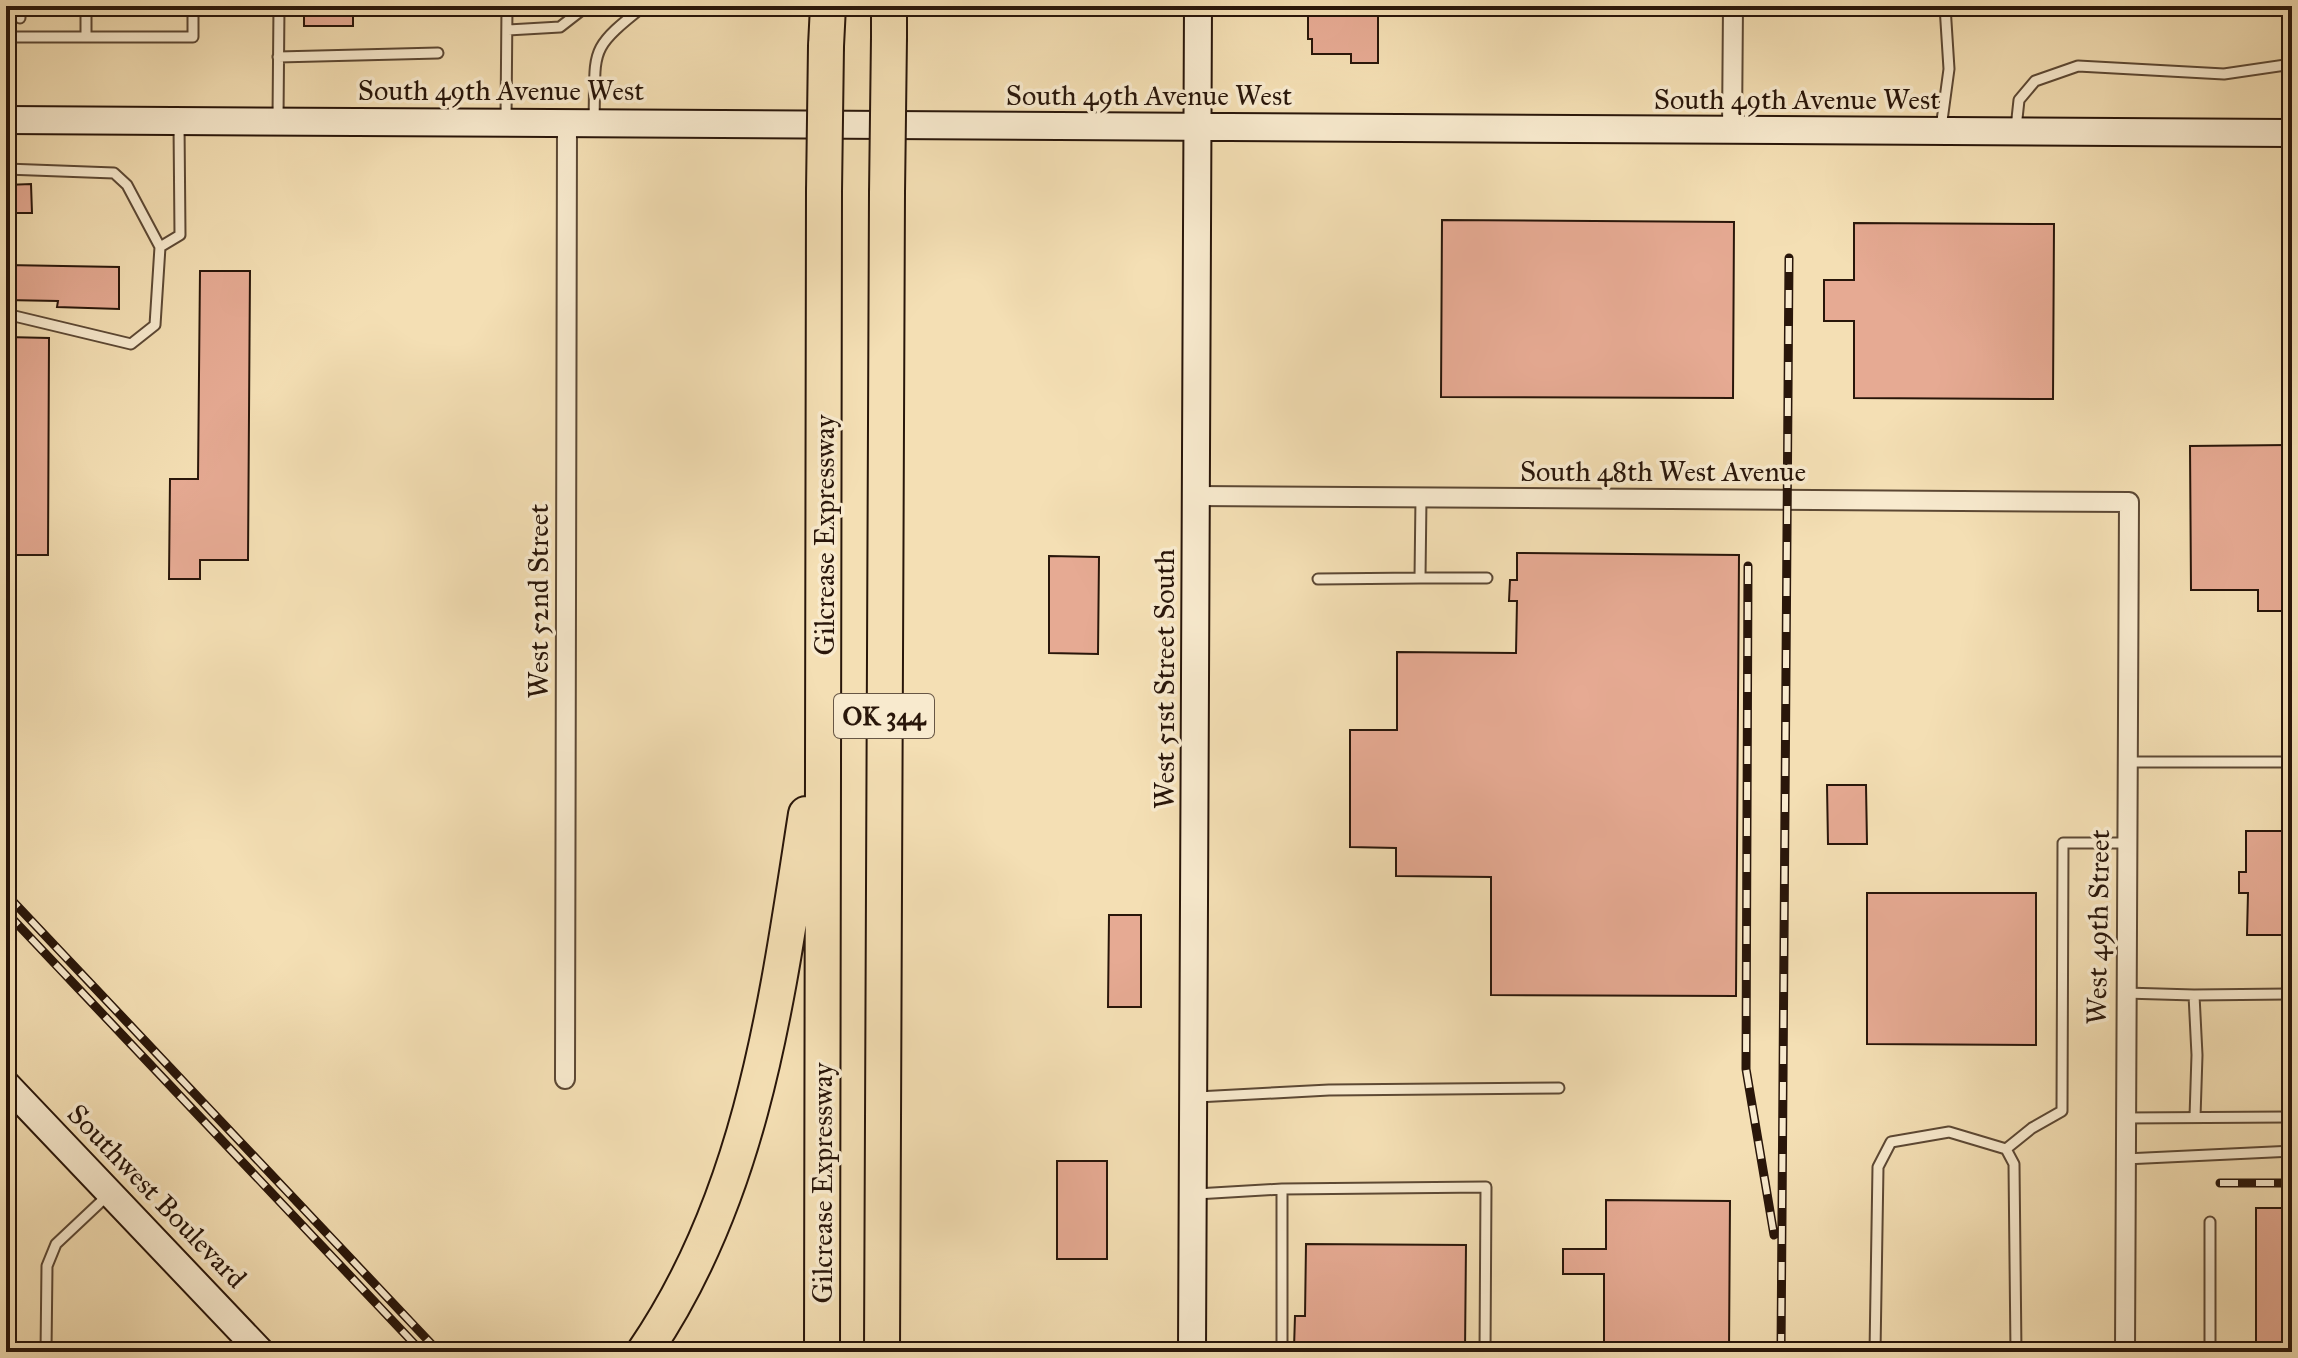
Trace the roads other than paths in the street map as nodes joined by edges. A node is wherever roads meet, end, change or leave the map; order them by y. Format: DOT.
graph roads {
  1 [pos="20,6"];
  2 [pos="86,6"];
  3 [pos="193,6"];
  4 [pos="279,6"];
  5 [pos="507,6"];
  6 [pos="587,6"];
  7 [pos="644,6"];
  8 [pos="828,6"];
  9 [pos="1198,6"];
  10 [pos="1733,6"];
  11 [pos="1945,6"];
  12 [pos="20,18"];
  13 [pos="889,21"];
  14 [pos="507,30"];
  15 [pos="6,37"];
  16 [pos="86,37"];
  17 [pos="438,53"];
  18 [pos="278,57"];
  19 [pos="2292,64"];
  20 [pos="6,120"];
  21 [pos="179,121"];
  22 [pos="278,121"];
  23 [pos="506,123"];
  24 [pos="567,123"];
  25 [pos="594,123"];
  26 [pos="1195,127"];
  27 [pos="1732,130"];
  28 [pos="1941,131"];
  29 [pos="2016,132"];
  30 [pos="2292,133"];
  31 [pos="6,169"];
  32 [pos="160,247"];
  33 [pos="6,314"];
  34 [pos="1197,496"];
  35 [pos="1421,498"];
  36 [pos="2129,502"];
  37 [pos="1420,578"];
  38 [pos="1487,578"];
  39 [pos="1318,579"];
  40 [pos="824,697"];
  41 [pos="2128,762"];
  42 [pos="2292,762"];
  43 [pos="2127,843"];
  44 [pos="2125,993"];
  45 [pos="2292,994"];
  46 [pos="2194,995"];
  47 [pos="565,1079"];
  48 [pos="6,1084"];
  49 [pos="1559,1088"];
  50 [pos="1193,1098"];
  51 [pos="2195,1117"];
  52 [pos="2292,1117"];
  53 [pos="2125,1118"];
  54 [pos="2006,1149"];
  55 [pos="2292,1151"];
  56 [pos="2125,1159"];
  57 [pos="1282,1189"];
  58 [pos="110,1193"];
  59 [pos="1193,1194"];
  60 [pos="2210,1222"];
  61 [pos="46,1352"];
  62 [pos="261,1352"];
  63 [pos="644,1352"];
  64 [pos="822,1352"];
  65 [pos="882,1352"];
  66 [pos="1192,1352"];
  67 [pos="1282,1352"];
  68 [pos="1485,1352"];
  69 [pos="1875,1352"];
  70 [pos="2016,1352"];
  71 [pos="2125,1352"];
  72 [pos="2210,1352"];
  1 -- 12 [label="lane"];
  2 -- 16 [label="lane"];
  3 -- 16 [label="lane"];
  4 -- 18 [label="lane"];
  5 -- 14 [label="lane"];
  6 -- 14 [label="lane"];
  7 -- 25 [label="lane"];
  8 -- 40 [label="highway, Gilcrease Expressway / OK 344, bridge"];
  9 -- 26 [label="street, West 51st Street South"];
  10 -- 27 [label="street"];
  11 -- 28 [label="lane"];
  13 -- 65 [label="highway, OK 344, bridge"];
  14 -- 23 [label="lane"];
  15 -- 16 [label="lane"];
  17 -- 18 [label="lane"];
  18 -- 22 [label="lane"];
  19 -- 29 [label="lane"];
  20 -- 21 [label="street, South 49th Avenue West"];
  21 -- 22 [label="street, South 49th Avenue West"];
  21 -- 32 [label="lane"];
  22 -- 23 [label="street, South 49th Avenue West"];
  23 -- 24 [label="street, South 49th Avenue West"];
  24 -- 25 [label="street, South 49th Avenue West"];
  24 -- 47 [label="street, West 52nd Street"];
  25 -- 26 [label="street, South 49th Avenue West"];
  26 -- 27 [label="street, South 49th Avenue West"];
  26 -- 34 [label="street, West 51st Street South"];
  27 -- 28 [label="street, South 49th Avenue West"];
  28 -- 29 [label="street, South 49th Avenue West"];
  29 -- 30 [label="street, South 49th Avenue West"];
  31 -- 32 [label="lane"];
  32 -- 33 [label="lane"];
  34 -- 35 [label="street, South 48th West Avenue"];
  34 -- 50 [label="street, West 51st Street South"];
  35 -- 36 [label="street, South 48th West Avenue"];
  35 -- 37 [label="lane"];
  36 -- 41 [label="street, West 49th Street"];
  37 -- 38 [label="lane"];
  37 -- 39 [label="lane"];
  40 -- 63 [label="highway"];
  40 -- 64 [label="highway, Gilcrease Expressway / OK 344"];
  41 -- 42 [label="lane"];
  41 -- 43 [label="street, West 49th Street"];
  43 -- 44 [label="street, West 49th Street"];
  43 -- 54 [label="lane"];
  44 -- 46 [label="lane"];
  44 -- 53 [label="street, West 49th Street"];
  45 -- 46 [label="lane"];
  46 -- 51 [label="lane"];
  48 -- 58 [label="street, Southwest Boulevard"];
  49 -- 50 [label="lane"];
  50 -- 59 [label="street, West 51st Street South"];
  51 -- 52 [label="lane"];
  51 -- 53 [label="lane"];
  53 -- 56 [label="street, West 49th Street"];
  54 -- 69 [label="lane"];
  54 -- 70 [label="lane"];
  55 -- 56 [label="lane"];
  56 -- 71 [label="street, West 49th Street"];
  57 -- 59 [label="lane"];
  57 -- 67 [label="lane"];
  57 -- 68 [label="lane"];
  58 -- 61 [label="lane"];
  58 -- 62 [label="street, Southwest Boulevard"];
  59 -- 66 [label="street, West 51st Street South"];
  60 -- 72 [label="lane"];
}
